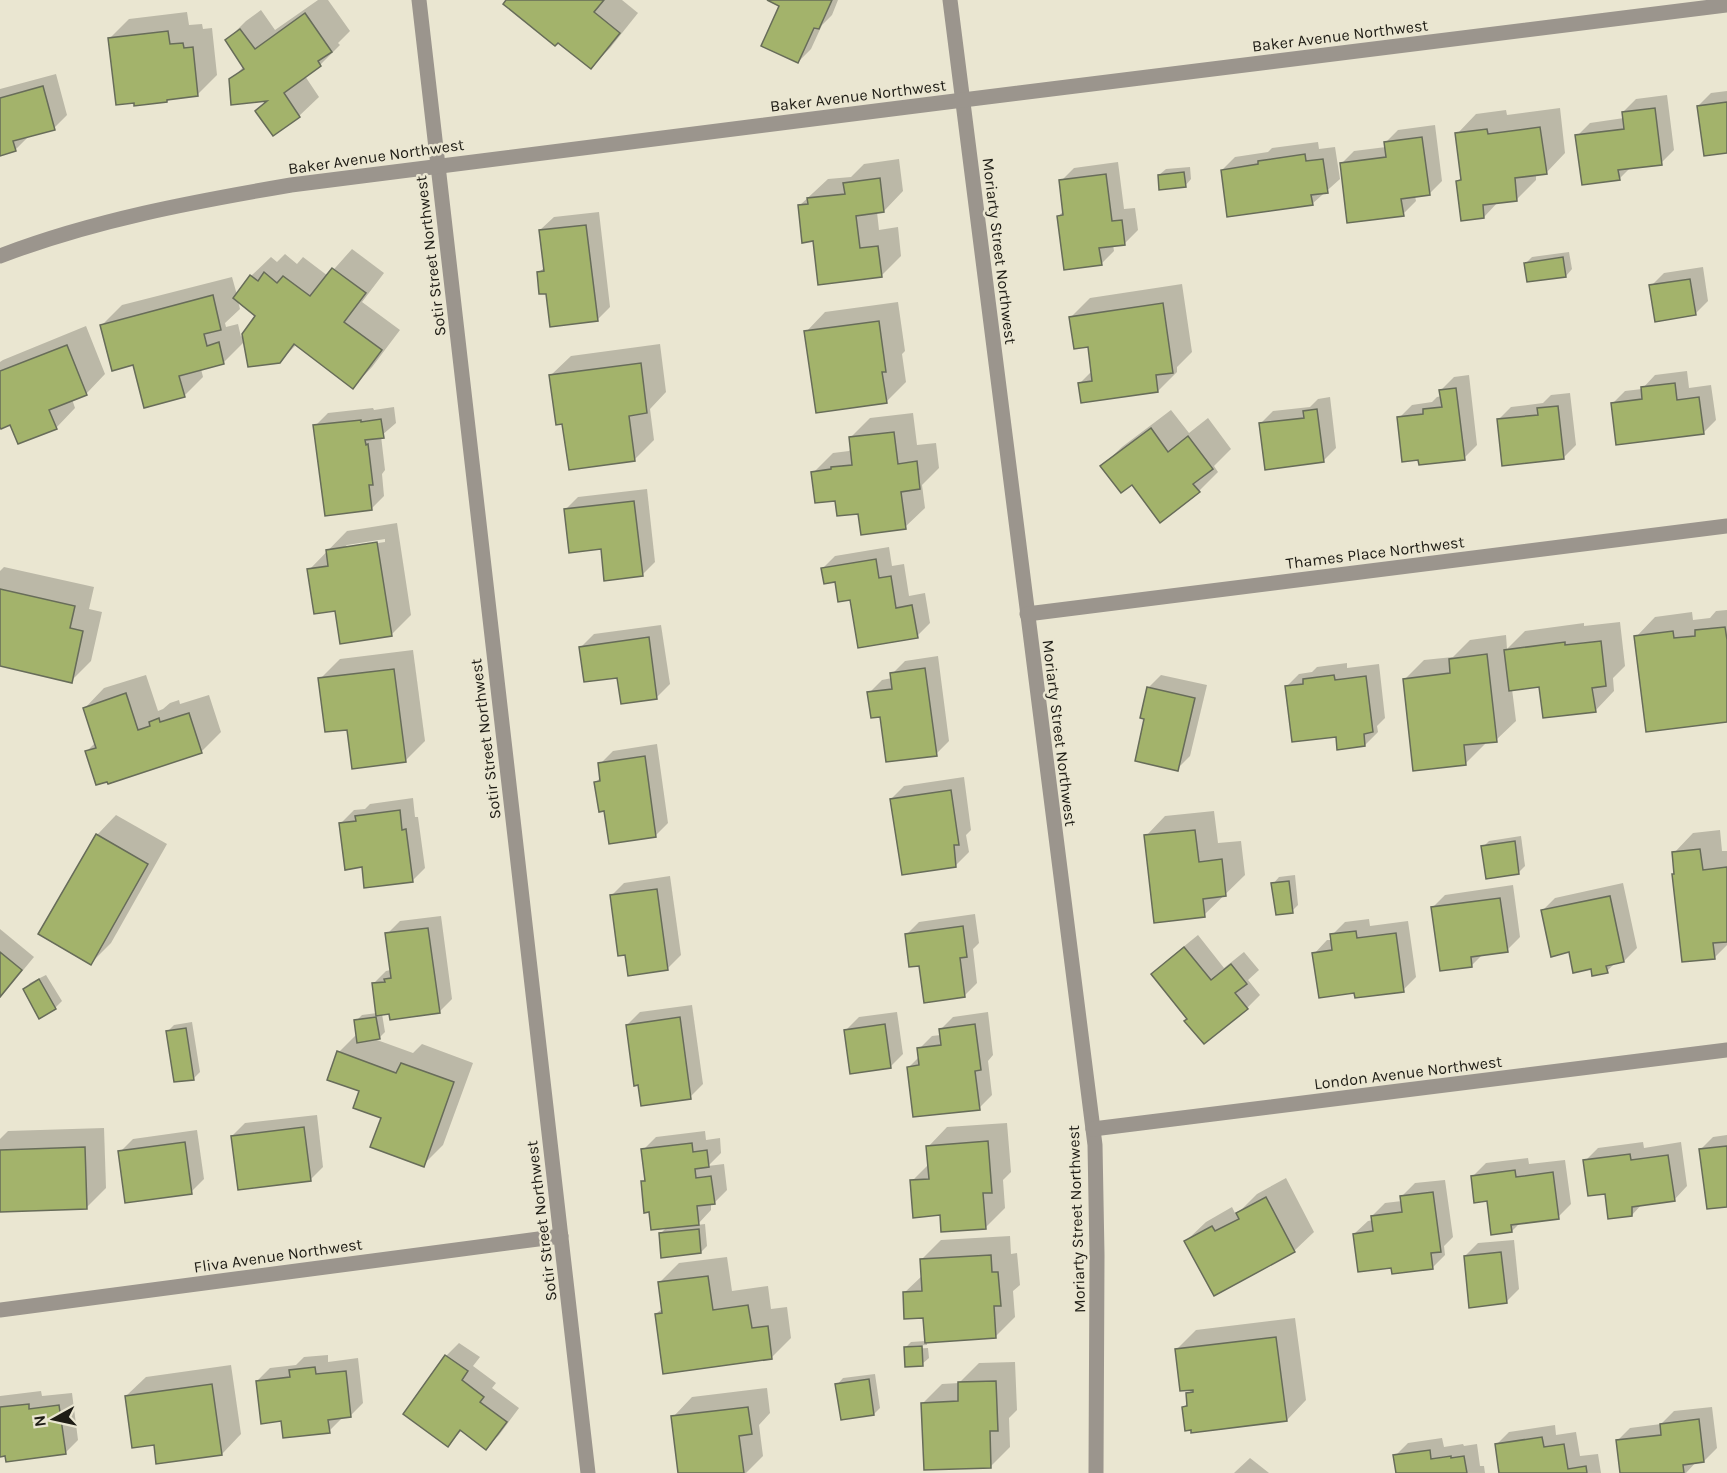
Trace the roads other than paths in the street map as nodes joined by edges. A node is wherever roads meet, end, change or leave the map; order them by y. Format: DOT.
graph roads {
  1 [pos="419,0"];
  2 [pos="950,0"];
  3 [pos="1727,5"];
  4 [pos="963,99"];
  5 [pos="438,166"];
  6 [pos="0,256"];
  7 [pos="1727,526"];
  8 [pos="1027,614"];
  9 [pos="1727,1050"];
  10 [pos="1093,1129"];
  11 [pos="561,1236"];
  12 [pos="0,1310"];
  13 [pos="588,1473"];
  14 [pos="1096,1473"];
  1 -- 5 [label="street, Sotir Street Northwest"];
  2 -- 4 [label="street, Moriarty Street Northwest"];
  3 -- 4 [label="street, Baker Avenue Northwest"];
  4 -- 5 [label="street, Baker Avenue Northwest"];
  4 -- 8 [label="street, Moriarty Street Northwest"];
  5 -- 6 [label="street, Baker Avenue Northwest"];
  5 -- 11 [label="street, Sotir Street Northwest"];
  7 -- 8 [label="street, Thames Place Northwest"];
  8 -- 10 [label="street, Moriarty Street Northwest"];
  9 -- 10 [label="street, London Avenue Northwest"];
  10 -- 14 [label="street, Moriarty Street Northwest"];
  11 -- 12 [label="street, Fliva Avenue Northwest"];
  11 -- 13 [label="street, Sotir Street Northwest"];
}
